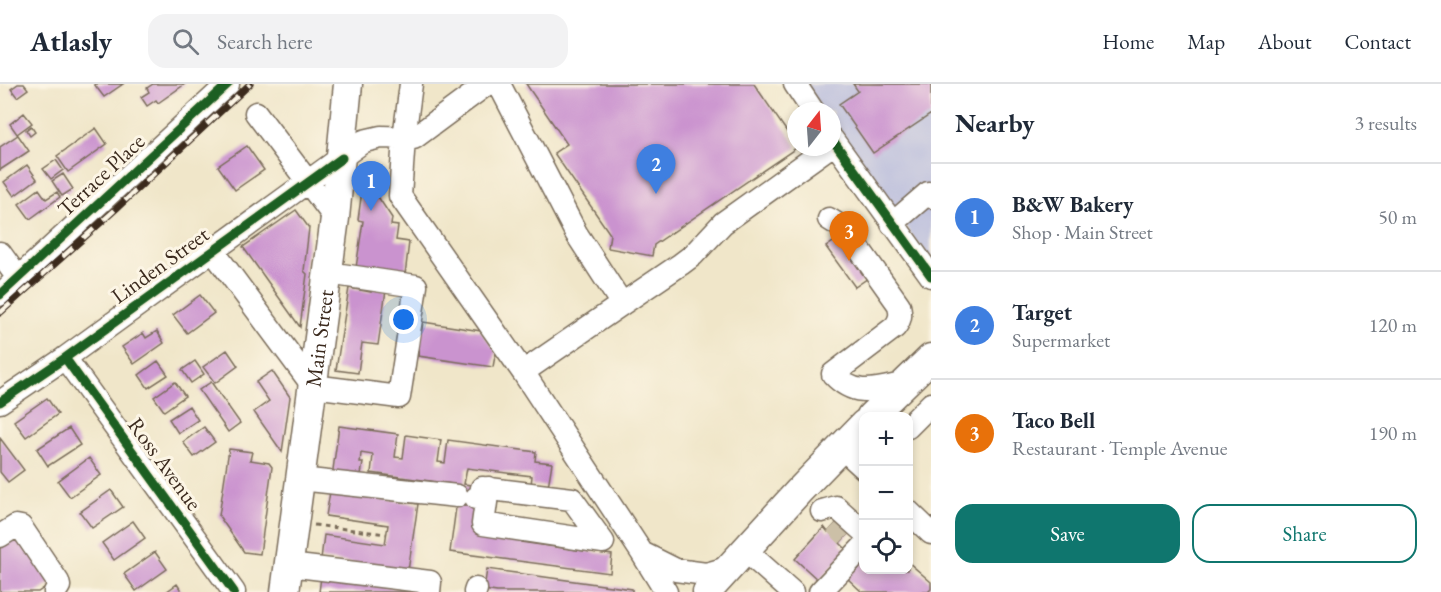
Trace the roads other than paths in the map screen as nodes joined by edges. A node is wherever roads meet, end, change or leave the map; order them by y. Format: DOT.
graph roads {
  1 [pos="228,84"];
  2 [pos="348,84"];
  3 [pos="411,84"];
  4 [pos="487,84"];
  5 [pos="499,84"];
  6 [pos="795,84"];
  7 [pos="807,102"];
  8 [pos="256,113"];
  9 [pos="404,138"];
  10 [pos="815,156"];
  11 [pos="841,156"];
  12 [pos="342,158"];
  13 [pos="308,182"];
  14 [pos="930,193"];
  15 [pos="335,218"];
  16 [pos="829,219"];
  17 [pos="892,224"];
  18 [pos="213,251"];
  19 [pos="0,252"];
  20 [pos="328,273"];
  21 [pos="931,276"];
  22 [pos="18,278"];
  23 [pos="0,295"];
  24 [pos="622,304"];
  25 [pos="65,358"];
  26 [pos="923,371"];
  27 [pos="523,372"];
  28 [pos="313,386"];
  29 [pos="0,402"];
  30 [pos="931,404"];
  31 [pos="879,412"];
  32 [pos="913,423"];
  33 [pos="859,431"];
  34 [pos="841,447"];
  35 [pos="862,466"];
  36 [pos="300,479"];
  37 [pos="799,491"];
  38 [pos="474,494"];
  39 [pos="913,515"];
  40 [pos="849,533"];
  41 [pos="931,533"];
  42 [pos="0,536"];
  43 [pos="642,554"];
  44 [pos="725,577"];
  45 [pos="287,579"];
  46 [pos="55,592"];
  47 [pos="234,592"];
  48 [pos="429,592"];
  49 [pos="666,592"];
  50 [pos="792,592"];
  51 [pos="820,592"];
  1 -- 22 [label="street, Terrace Place"];
  2 -- 12 [label="main road, Main Street"];
  3 -- 9 [label="street"];
  4 -- 9 [label="street"];
  5 -- 24 [label="street"];
  6 -- 7 [label="street"];
  8 -- 13 [label="street"];
  9 -- 12 [label="street, Linden Street"];
  9 -- 27 [label="street"];
  10 -- 24 [label="street"];
  11 -- 17 [label="street"];
  12 -- 13 [label="street, Linden Street"];
  12 -- 15 [label="main road, Main Street"];
  13 -- 15 [label="street"];
  13 -- 18 [label="street, Linden Street"];
  14 -- 17 [label="street"];
  15 -- 20 [label="main road, Main Street"];
  16 -- 26 [label="street"];
  17 -- 21 [label="street"];
  18 -- 25 [label="street, Linden Street"];
  18 -- 28 [label="street"];
  19 -- 22 [label="street"];
  20 -- 28 [label="main road, Main Street"];
  20 -- 28 [label="street"];
  22 -- 23 [label="street, Terrace Place"];
  24 -- 27 [label="street"];
  25 -- 29 [label="street, Linden Street"];
  25 -- 47 [label="street, Ross Avenue"];
  26 -- 31 [label="main road"];
  27 -- 43 [label="street"];
  28 -- 36 [label="main road, Main Street"];
  30 -- 32 [label="street"];
  33 -- 34 [label="main road"];
  34 -- 35 [label="street"];
  34 -- 37 [label="main road"];
  36 -- 38 [label="street"];
  36 -- 45 [label="main road, Main Street"];
  37 -- 40 [label="street"];
  37 -- 44 [label="main road"];
  38 -- 38 [label="street"];
  39 -- 41 [label="street"];
  40 -- 51 [label="street"];
  42 -- 46 [label="street"];
  43 -- 44 [label="street"];
  43 -- 49 [label="street"];
  44 -- 50 [label="street"];
  45 -- 48 [label="street"];
}
